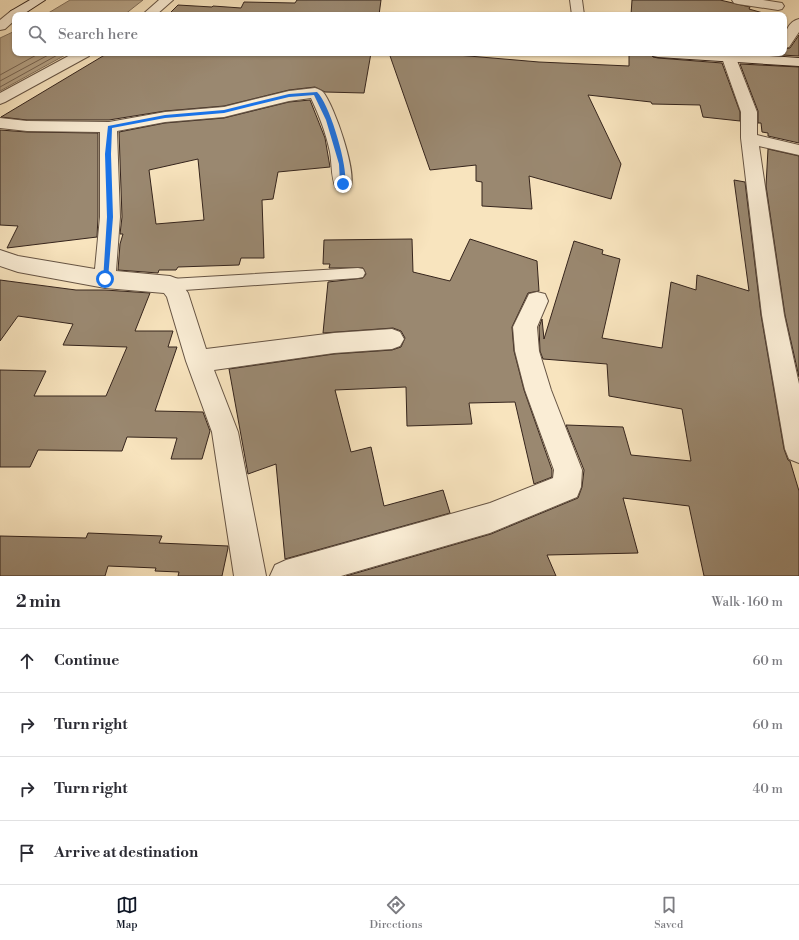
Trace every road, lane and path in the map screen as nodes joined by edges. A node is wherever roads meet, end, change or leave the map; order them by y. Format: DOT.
graph roads {
  1 [pos="39,0"];
  2 [pos="167,0"];
  3 [pos="576,0"];
  4 [pos="738,0"];
  5 [pos="779,7"];
  6 [pos="23,12"];
  7 [pos="152,12"];
  8 [pos="578,12"];
  9 [pos="0,13"];
  10 [pos="12,14"];
  11 [pos="12,19"];
  12 [pos="796,21"];
  13 [pos="0,26"];
  14 [pos="787,38"];
  15 [pos="79,56"];
  16 [pos="701,56"];
  17 [pos="775,57"];
  18 [pos="729,58"];
  19 [pos="799,62"];
  20 [pos="0,99"];
  21 [pos="0,123"];
  22 [pos="109,127"];
  23 [pos="749,138"];
  24 [pos="799,150"];
  25 [pos="343,184"];
  26 [pos="0,258"];
  27 [pos="358,273"];
  28 [pos="105,279"];
  29 [pos="170,286"];
  30 [pos="537,300"];
  31 [pos="392,339"];
  32 [pos="198,361"];
  33 [pos="799,449"];
  34 [pos="250,576"];
  35 [pos="286,576"];
  1 -- 6 [label="street"];
  2 -- 7 [label="street"];
  3 -- 8 [label="street"];
  4 -- 5 [label="street"];
  9 -- 10 [label="street"];
  11 -- 13 [label="street"];
  12 -- 14 [label="street"];
  15 -- 20 [label="street"];
  16 -- 18 [label="street"];
  17 -- 18 [label="street"];
  17 -- 19 [label="street"];
  18 -- 23 [label="street"];
  21 -- 22 [label="street"];
  22 -- 25 [label="street"];
  22 -- 28 [label="street"];
  23 -- 24 [label="street"];
  23 -- 33 [label="street"];
  26 -- 28 [label="street"];
  27 -- 29 [label="lane"];
  28 -- 29 [label="street"];
  29 -- 32 [label="street"];
  30 -- 35 [label="street"];
  31 -- 32 [label="street"];
  32 -- 34 [label="street"];
}
